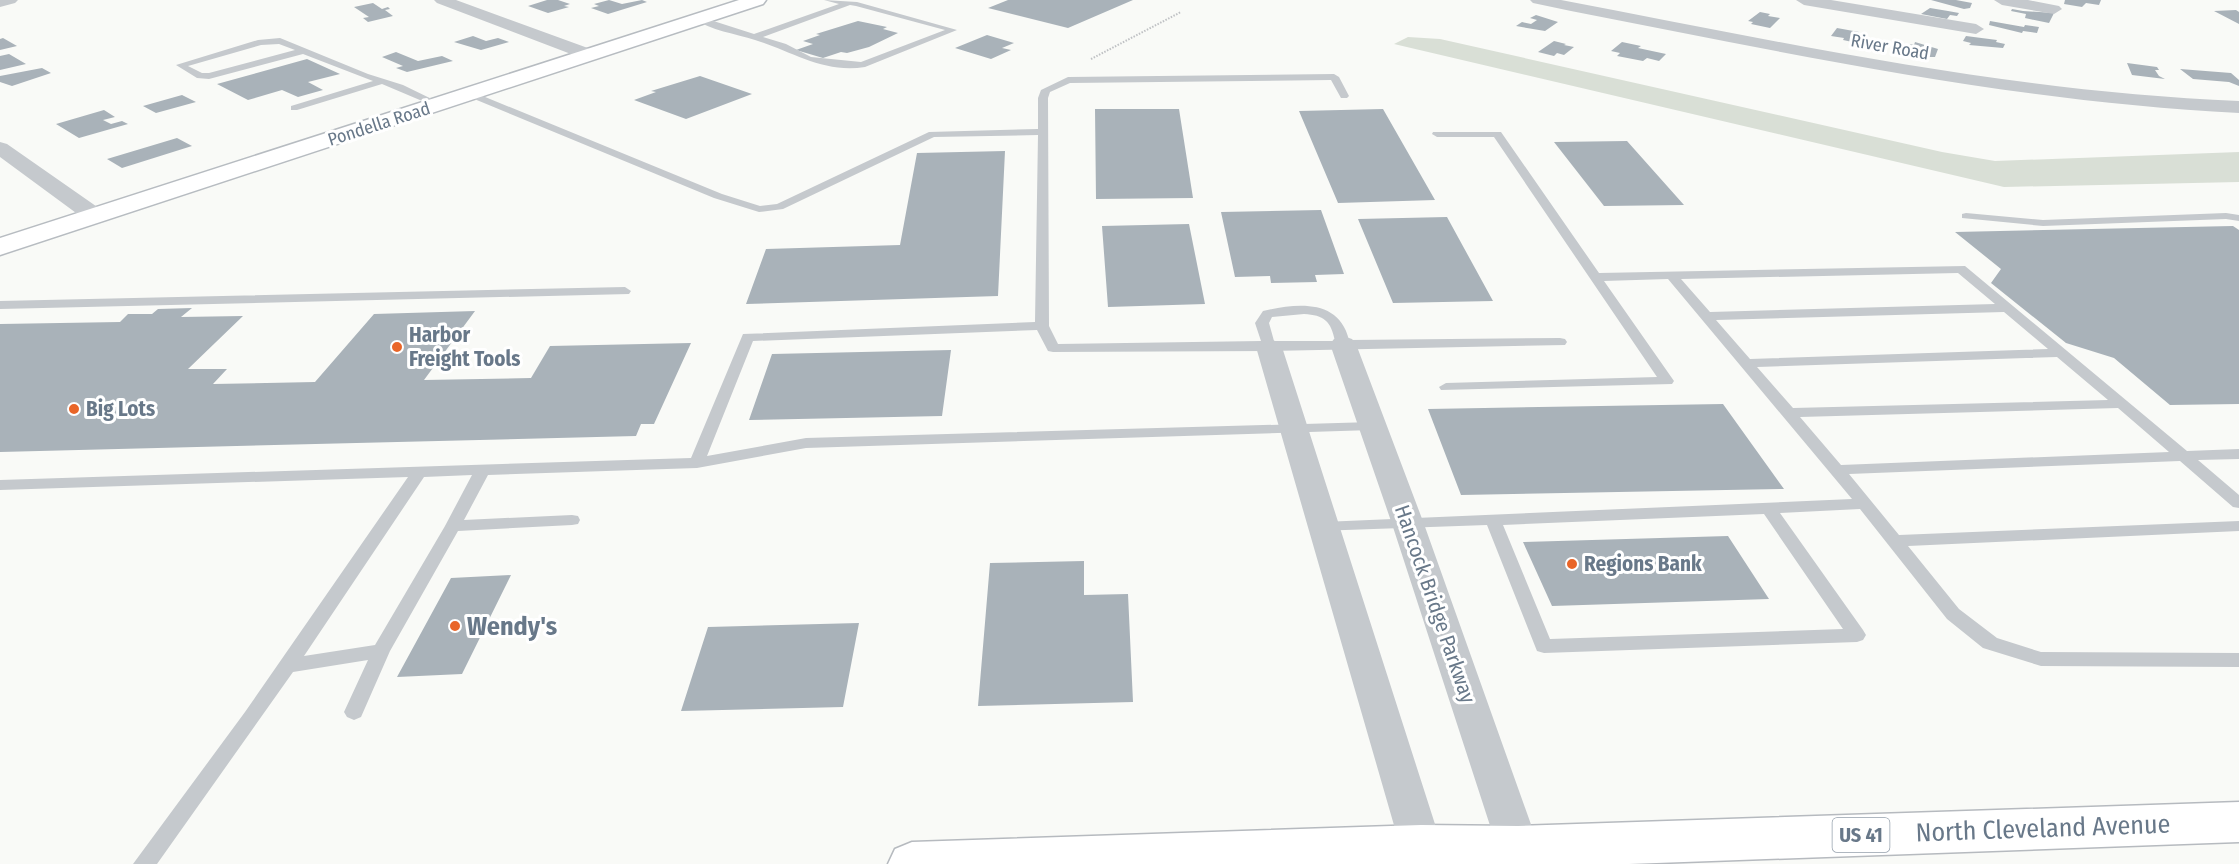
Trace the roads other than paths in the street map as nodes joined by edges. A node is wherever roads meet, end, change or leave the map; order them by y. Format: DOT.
graph roads {
  1 [pos="10,0"];
  2 [pos="442,0"];
  3 [pos="757,0"];
  4 [pos="828,0"];
  5 [pos="1538,0"];
  6 [pos="1804,0"];
  7 [pos="2002,0"];
  8 [pos="0,2"];
  9 [pos="850,3"];
  10 [pos="1888,6"];
  11 [pos="2054,9"];
  12 [pos="698,19"];
  13 [pos="1976,29"];
  14 [pos="754,37"];
  15 [pos="303,51"];
  16 [pos="590,54"];
  17 [pos="384,81"];
  18 [pos="470,94"];
  19 [pos="1344,96"];
  20 [pos="437,104"];
  21 [pos="2239,107"];
  22 [pos="294,108"];
  23 [pos="1042,132"];
  24 [pos="1437,134"];
  25 [pos="0,148"];
  26 [pos="95,216"];
  27 [pos="1966,216"];
  28 [pos="2239,218"];
  29 [pos="0,247"];
  30 [pos="1672,276"];
  31 [pos="1596,277"];
  32 [pos="625,291"];
  33 [pos="0,305"];
  34 [pos="2007,308"];
  35 [pos="1707,316"];
  36 [pos="1042,326"];
  37 [pos="1560,342"];
  38 [pos="1343,344"];
  39 [pos="1269,347"];
  40 [pos="2061,353"];
  41 [pos="1746,363"];
  42 [pos="1446,387"];
  43 [pos="2121,404"];
  44 [pos="1789,413"];
  45 [pos="1372,426"];
  46 [pos="1294,429"];
  47 [pos="2181,454"];
  48 [pos="2239,454"];
  49 [pos="697,463"];
  50 [pos="482,470"];
  51 [pos="1836,470"];
  52 [pos="419,472"];
  53 [pos="0,485"];
  54 [pos="2239,503"];
  55 [pos="1864,504"];
  56 [pos="1767,508"];
  57 [pos="572,520"];
  58 [pos="1493,520"];
  59 [pos="1408,524"];
  60 [pos="453,526"];
  61 [pos="2239,526"];
  62 [pos="1323,527"];
  63 [pos="1894,541"];
  64 [pos="381,651"];
  65 [pos="2239,660"];
  66 [pos="285,666"];
  67 [pos="354,712"];
  68 [pos="2239,822"];
  69 [pos="1424,855"];
  70 [pos="1522,856"];
  71 [pos="144,864"];
  72 [pos="912,864"];
  1 -- 8 [label="street"];
  2 -- 16 [label="street"];
  3 -- 12 [label="main road, Pondella Road"];
  4 -- 9 [label="lane"];
  5 -- 21 [label="street, River Road"];
  6 -- 10 [label="street"];
  7 -- 11 [label="street"];
  9 -- 14 [label="lane"];
  9 -- 14 [label="lane"];
  10 -- 13 [label="street"];
  12 -- 14 [label="lane"];
  12 -- 16 [label="main road, Pondella Road"];
  15 -- 15 [label="lane"];
  15 -- 17 [label="lane"];
  16 -- 18 [label="main road, Pondella Road"];
  17 -- 20 [label="lane"];
  17 -- 22 [label="lane"];
  18 -- 20 [label="main road, Pondella Road"];
  18 -- 23 [label="lane"];
  19 -- 23 [label="lane"];
  20 -- 26 [label="main road, Pondella Road"];
  23 -- 36 [label="lane"];
  24 -- 31 [label="lane"];
  25 -- 26 [label="street"];
  26 -- 29 [label="main road, Pondella Road"];
  27 -- 28 [label="lane"];
  30 -- 31 [label="lane"];
  30 -- 34 [label="lane"];
  30 -- 35 [label="lane"];
  31 -- 42 [label="lane"];
  32 -- 33 [label="lane"];
  34 -- 35 [label="lane"];
  34 -- 40 [label="lane"];
  35 -- 41 [label="lane"];
  36 -- 39 [label="lane"];
  36 -- 49 [label="lane"];
  37 -- 38 [label="lane"];
  38 -- 39 [label="lane"];
  38 -- 39 [label="lane"];
  38 -- 45 [label="street, Hancock Bridge Parkway"];
  39 -- 46 [label="street"];
  40 -- 41 [label="lane"];
  40 -- 43 [label="lane"];
  41 -- 44 [label="lane"];
  43 -- 44 [label="lane"];
  43 -- 47 [label="lane"];
  44 -- 51 [label="lane"];
  45 -- 46 [label="lane"];
  45 -- 59 [label="street, Hancock Bridge Parkway"];
  46 -- 49 [label="lane"];
  46 -- 62 [label="street"];
  47 -- 48 [label="lane"];
  47 -- 51 [label="lane"];
  47 -- 54 [label="lane"];
  49 -- 50 [label="lane"];
  50 -- 52 [label="lane"];
  50 -- 60 [label="lane"];
  51 -- 55 [label="lane"];
  52 -- 53 [label="lane"];
  52 -- 66 [label="lane"];
  55 -- 56 [label="lane"];
  55 -- 63 [label="lane"];
  56 -- 58 [label="lane"];
  56 -- 58 [label="lane"];
  57 -- 60 [label="lane"];
  58 -- 59 [label="lane"];
  59 -- 62 [label="lane"];
  59 -- 70 [label="street, Hancock Bridge Parkway"];
  60 -- 64 [label="lane"];
  61 -- 63 [label="lane"];
  62 -- 69 [label="street"];
  63 -- 65 [label="lane"];
  64 -- 66 [label="lane"];
  64 -- 67 [label="lane"];
  66 -- 71 [label="lane"];
  68 -- 70 [label="main road, North Cleveland Avenue / US 41"];
  69 -- 70 [label="main road, North Cleveland Avenue / US 41"];
  69 -- 72 [label="main road, North Cleveland Avenue / US 41"];
}
